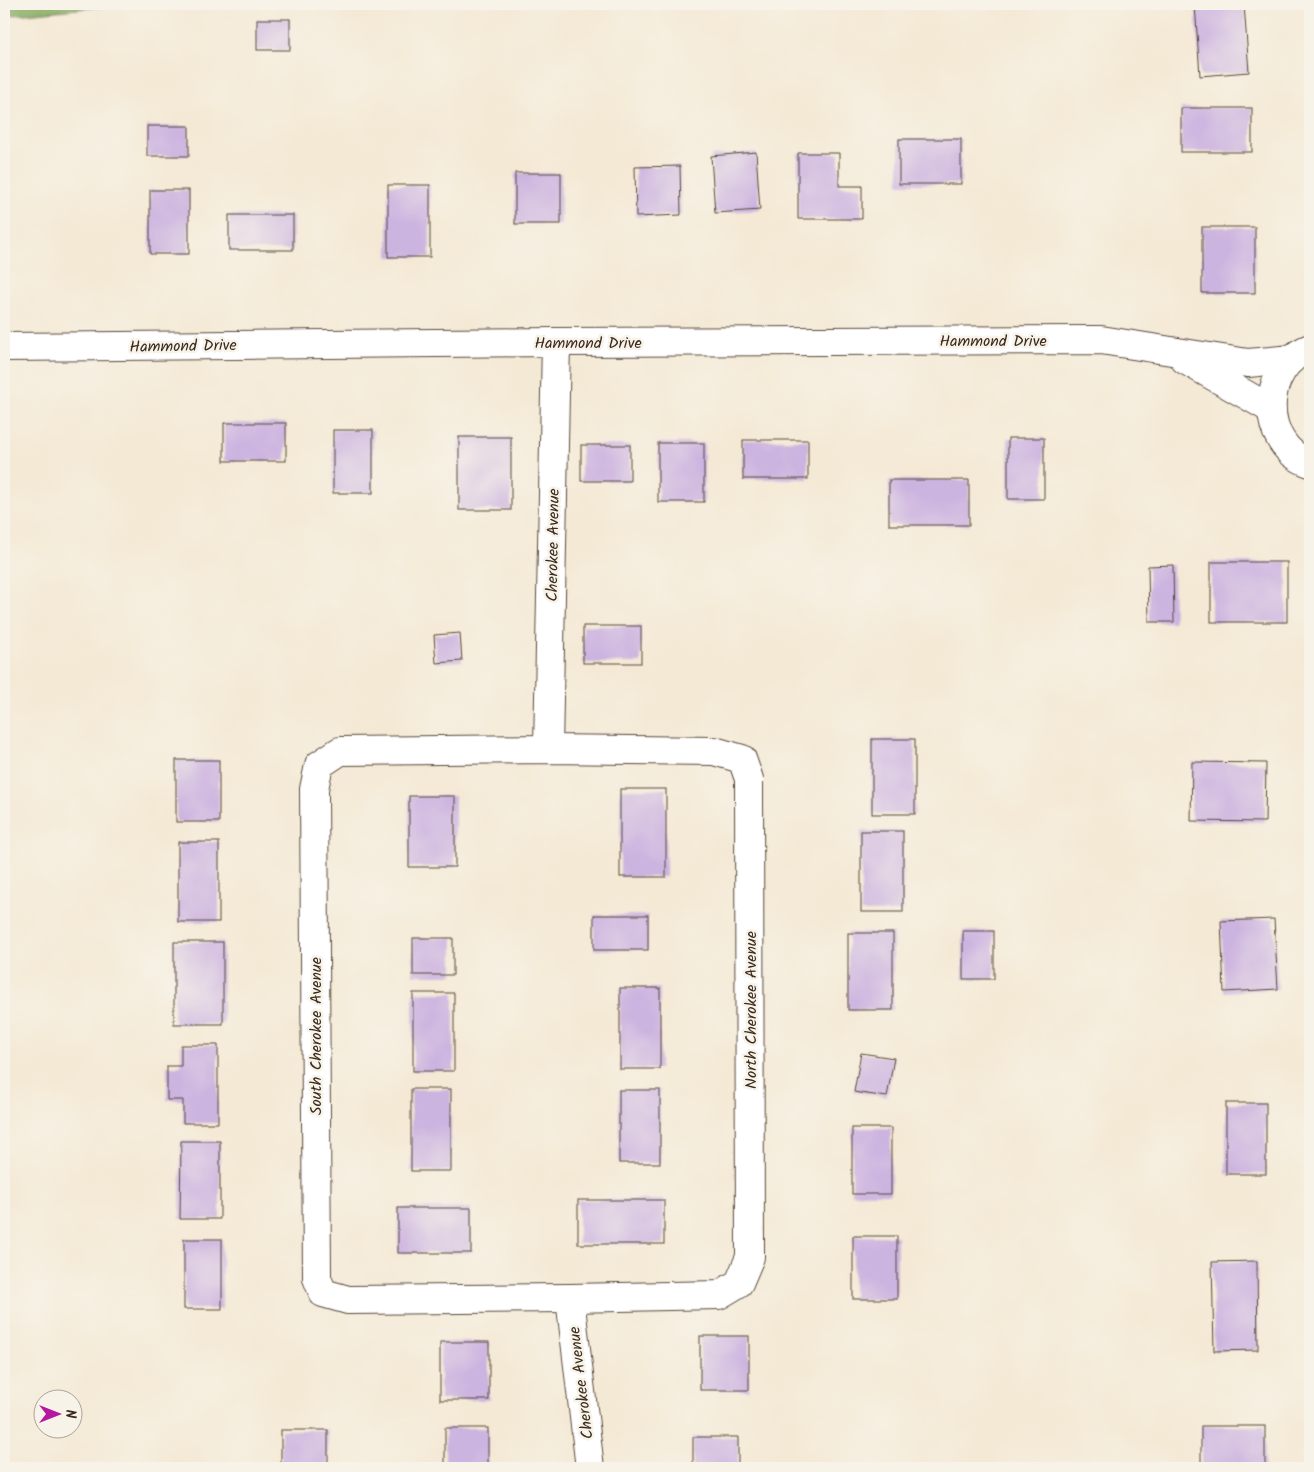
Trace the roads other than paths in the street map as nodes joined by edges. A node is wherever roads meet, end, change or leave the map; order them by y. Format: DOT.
graph roads {
  1 [pos="556,342"];
  2 [pos="4,347"];
  3 [pos="1171,352"];
  4 [pos="1301,353"];
  5 [pos="1271,409"];
  6 [pos="1310,463"];
  7 [pos="548,749"];
  8 [pos="570,1298"];
  9 [pos="590,1468"];
  1 -- 2 [label="street, Hammond Drive"];
  1 -- 3 [label="street, Hammond Drive"];
  1 -- 7 [label="street, Cherokee Avenue"];
  3 -- 4 [label="street, Hammond Drive"];
  3 -- 5 [label="street, Hammond Drive"];
  4 -- 5 [label="street"];
  5 -- 6 [label="street"];
  7 -- 8 [label="street, North Cherokee Avenue"];
  7 -- 8 [label="street, South Cherokee Avenue"];
  8 -- 9 [label="street, Cherokee Avenue"];
}
